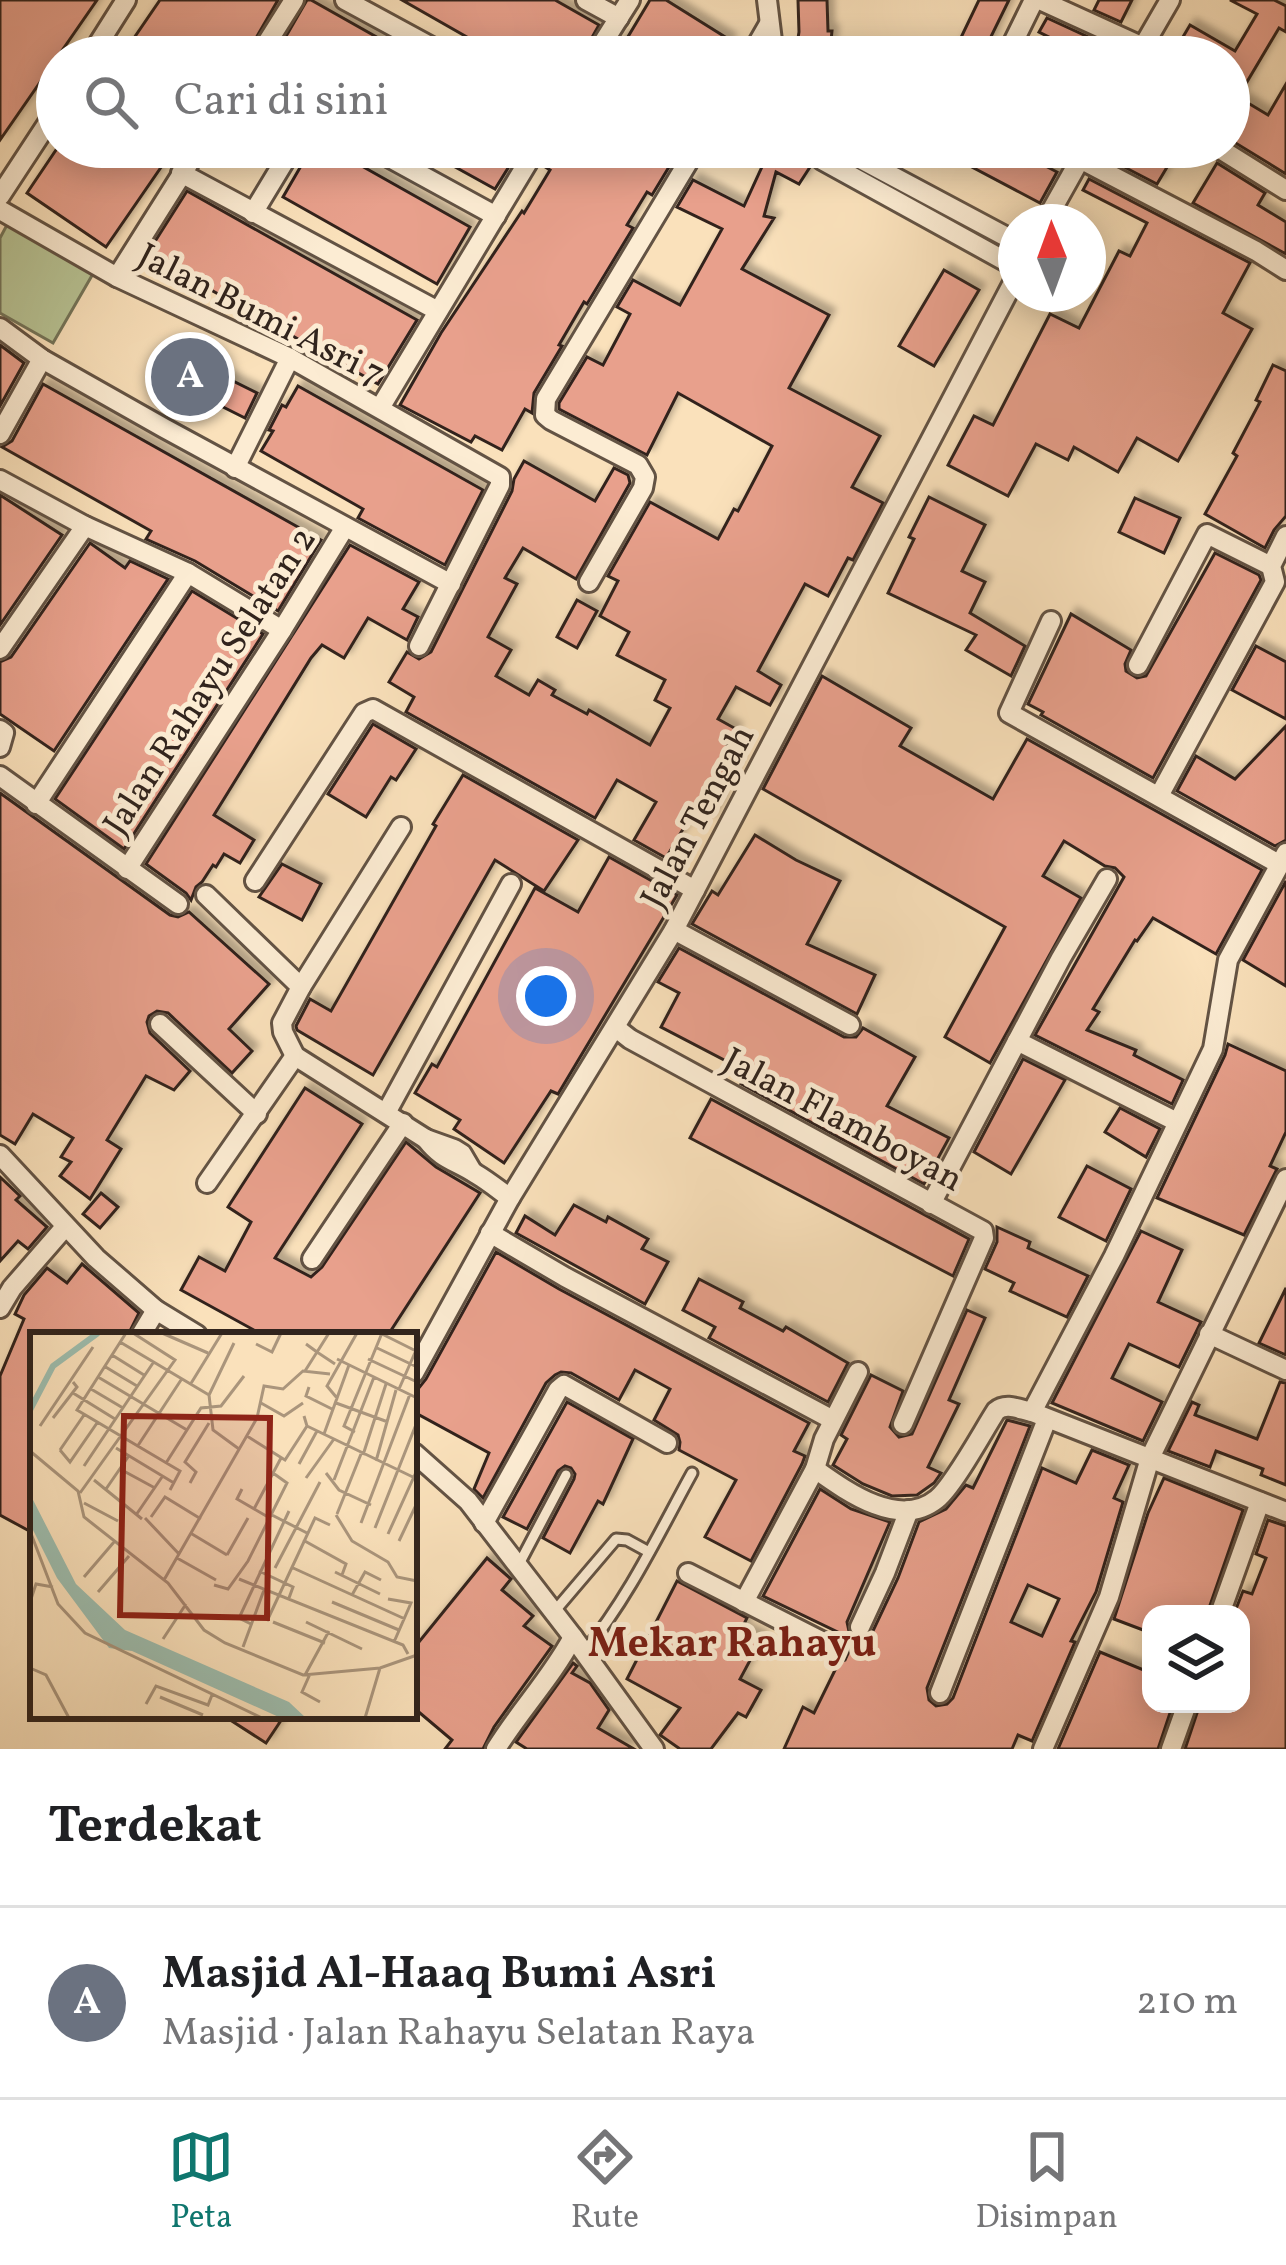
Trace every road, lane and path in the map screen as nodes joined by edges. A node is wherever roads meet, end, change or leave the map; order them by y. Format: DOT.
graph roads {
  1 [pos="126,0"];
  2 [pos="295,0"];
  3 [pos="345,0"];
  4 [pos="586,0"];
  5 [pos="630,0"];
  6 [pos="766,0"];
  7 [pos="1037,0"];
  8 [pos="1170,0"];
  9 [pos="619,18"];
  10 [pos="769,24"];
  11 [pos="103,36"];
  12 [pos="272,36"];
  13 [pos="411,36"];
  14 [pos="607,36"];
  15 [pos="762,36"];
  16 [pos="771,36"];
  17 [pos="1017,36"];
  18 [pos="1108,36"];
  19 [pos="1149,36"];
  20 [pos="36,141"];
  21 [pos="185,168"];
  22 [pos="281,168"];
  23 [pos="409,168"];
  24 [pos="524,168"];
  25 [pos="684,168"];
  26 [pos="837,168"];
  27 [pos="877,168"];
  28 [pos="1076,168"];
  29 [pos="1111,168"];
  30 [pos="1250,168"];
  31 [pos="182,172"];
  32 [pos="1286,190"];
  33 [pos="0,196"];
  34 [pos="1055,204"];
  35 [pos="0,211"];
  36 [pos="254,213"];
  37 [pos="496,215"];
  38 [pos="998,232"];
  39 [pos="998,257"];
  40 [pos="1286,270"];
  41 [pos="117,277"];
  42 [pos="438,310"];
  43 [pos="998,311"];
  44 [pos="0,328"];
  45 [pos="290,358"];
  46 [pos="42,359"];
  47 [pos="380,408"];
  48 [pos="0,434"];
  49 [pos="235,468"];
  50 [pos="0,480"];
  51 [pos="85,526"];
  52 [pos="345,527"];
  53 [pos="1286,536"];
  54 [pos="1271,566"];
  55 [pos="188,573"];
  56 [pos="590,582"];
  57 [pos="451,584"];
  58 [pos="1051,621"];
  59 [pos="282,630"];
  60 [pos="419,646"];
  61 [pos="0,649"];
  62 [pos="1138,665"];
  63 [pos="0,730"];
  64 [pos="0,747"];
  65 [pos="0,776"];
  66 [pos="1159,796"];
  67 [pos="36,804"];
  68 [pos="401,827"];
  69 [pos="1282,859"];
  70 [pos="127,868"];
  71 [pos="1107,878"];
  72 [pos="254,881"];
  73 [pos="511,884"];
  74 [pos="695,890"];
  75 [pos="206,895"];
  76 [pos="178,904"];
  77 [pos="674,930"];
  78 [pos="301,987"];
  79 [pos="160,1024"];
  80 [pos="850,1025"];
  81 [pos="616,1028"];
  82 [pos="1017,1041"];
  83 [pos="296,1056"];
  84 [pos="257,1114"];
  85 [pos="394,1118"];
  86 [pos="1177,1122"];
  87 [pos="0,1155"];
  88 [pos="1286,1179"];
  89 [pos="207,1183"];
  90 [pos="510,1198"];
  91 [pos="932,1204"];
  92 [pos="65,1227"];
  93 [pos="490,1233"];
  94 [pos="313,1259"];
  95 [pos="0,1308"];
  96 [pos="156,1310"];
  97 [pos="144,1332"];
  98 [pos="192,1332"];
  99 [pos="1209,1334"];
  100 [pos="417,1367"];
  101 [pos="1286,1370"];
  102 [pos="858,1372"];
  103 [pos="1039,1415"];
  104 [pos="832,1420"];
  105 [pos="903,1424"];
  106 [pos="668,1442"];
  107 [pos="417,1457"];
  108 [pos="1150,1458"];
  109 [pos="815,1469"];
  110 [pos="692,1473"];
  111 [pos="566,1475"];
  112 [pos="1260,1502"];
  113 [pos="909,1510"];
  114 [pos="1286,1512"];
  115 [pos="484,1522"];
  116 [pos="649,1552"];
  117 [pos="518,1566"];
  118 [pos="688,1573"];
  119 [pos="744,1602"];
  120 [pos="1223,1605"];
  121 [pos="554,1613"];
  122 [pos="860,1627"];
  123 [pos="579,1645"];
  124 [pos="837,1649"];
  125 [pos="940,1694"];
  126 [pos="1184,1713"];
  127 [pos="643,1744"];
  128 [pos="496,1749"];
  129 [pos="1043,1749"];
  130 [pos="1171,1749"];
  1 -- 11 [label="street"];
  2 -- 12 [label="street"];
  3 -- 13 [label="street"];
  4 -- 9 [label="street"];
  5 -- 9 [label="street"];
  6 -- 10 [label="street"];
  7 -- 17 [label="street"];
  7 -- 18 [label="street"];
  8 -- 19 [label="street"];
  9 -- 14 [label="street"];
  10 -- 15 [label="street"];
  10 -- 16 [label="street"];
  20 -- 33 [label="street"];
  21 -- 31 [label="street"];
  22 -- 36 [label="street"];
  23 -- 37 [label="street"];
  24 -- 37 [label="street"];
  25 -- 56 [label="street"];
  26 -- 39 [label="street"];
  27 -- 38 [label="street"];
  28 -- 34 [label="street"];
  29 -- 40 [label="street"];
  30 -- 32 [label="street"];
  31 -- 36 [label="street"];
  31 -- 41 [label="street"];
  35 -- 41 [label="street, Jalan Bumi Asri 7"];
  36 -- 42 [label="street"];
  37 -- 42 [label="street"];
  41 -- 45 [label="street, Jalan Bumi Asri 7"];
  42 -- 47 [label="street"];
  43 -- 74 [label="street, Jalan Tengah"];
  44 -- 46 [label="street"];
  45 -- 47 [label="street, Jalan Bumi Asri 7"];
  45 -- 49 [label="street"];
  46 -- 48 [label="street"];
  46 -- 49 [label="street"];
  47 -- 57 [label="street, Jalan Bumi Asri 7"];
  49 -- 52 [label="street"];
  50 -- 51 [label="street"];
  51 -- 55 [label="street"];
  51 -- 61 [label="street"];
  52 -- 57 [label="street"];
  52 -- 59 [label="street, Jalan Rahayu Selatan 2"];
  53 -- 54 [label="street"];
  54 -- 62 [label="street"];
  54 -- 66 [label="street"];
  55 -- 59 [label="street"];
  55 -- 67 [label="street"];
  57 -- 60 [label="street"];
  58 -- 66 [label="street"];
  59 -- 70 [label="street, Jalan Rahayu Selatan 2"];
  63 -- 64 [label="street"];
  65 -- 67 [label="street"];
  66 -- 69 [label="street"];
  67 -- 70 [label="street"];
  68 -- 78 [label="street"];
  69 -- 86 [label="street"];
  70 -- 76 [label="street"];
  71 -- 82 [label="street"];
  72 -- 74 [label="street"];
  73 -- 85 [label="street"];
  74 -- 77 [label="street, Jalan Tengah"];
  75 -- 78 [label="street"];
  77 -- 80 [label="street"];
  77 -- 81 [label="street, Jalan Tengah"];
  78 -- 83 [label="street"];
  79 -- 84 [label="street"];
  81 -- 90 [label="street, Jalan Tengah"];
  81 -- 91 [label="street, Jalan Flamboyan"];
  82 -- 86 [label="street"];
  82 -- 91 [label="street"];
  83 -- 84 [label="street"];
  83 -- 85 [label="street"];
  84 -- 89 [label="street"];
  85 -- 90 [label="street"];
  85 -- 94 [label="street"];
  86 -- 103 [label="street"];
  87 -- 92 [label="street"];
  88 -- 99 [label="street"];
  90 -- 93 [label="street, Jalan Tengah"];
  91 -- 105 [label="street, Jalan Flamboyan"];
  92 -- 95 [label="street"];
  92 -- 96 [label="street"];
  93 -- 100 [label="street, Jalan Tengah"];
  93 -- 104 [label="street"];
  96 -- 97 [label="street"];
  96 -- 98 [label="street"];
  99 -- 101 [label="street"];
  99 -- 108 [label="street"];
  102 -- 104 [label="street"];
  103 -- 108 [label="street"];
  103 -- 113 [label="street"];
  103 -- 125 [label="street"];
  104 -- 109 [label="street"];
  106 -- 115 [label="street"];
  107 -- 115 [label="street"];
  108 -- 112 [label="street"];
  108 -- 129 [label="street"];
  109 -- 113 [label="street"];
  109 -- 119 [label="street"];
  110 -- 116 [label="lane"];
  111 -- 117 [label="lane"];
  112 -- 114 [label="street"];
  112 -- 120 [label="street"];
  113 -- 122 [label="street"];
  115 -- 117 [label="street"];
  116 -- 121 [label="lane"];
  116 -- 123 [label="lane"];
  117 -- 121 [label="street"];
  118 -- 119 [label="street"];
  119 -- 124 [label="street"];
  121 -- 123 [label="street"];
  123 -- 127 [label="street"];
  123 -- 128 [label="street"];
  126 -- 130 [label="street"];
}
